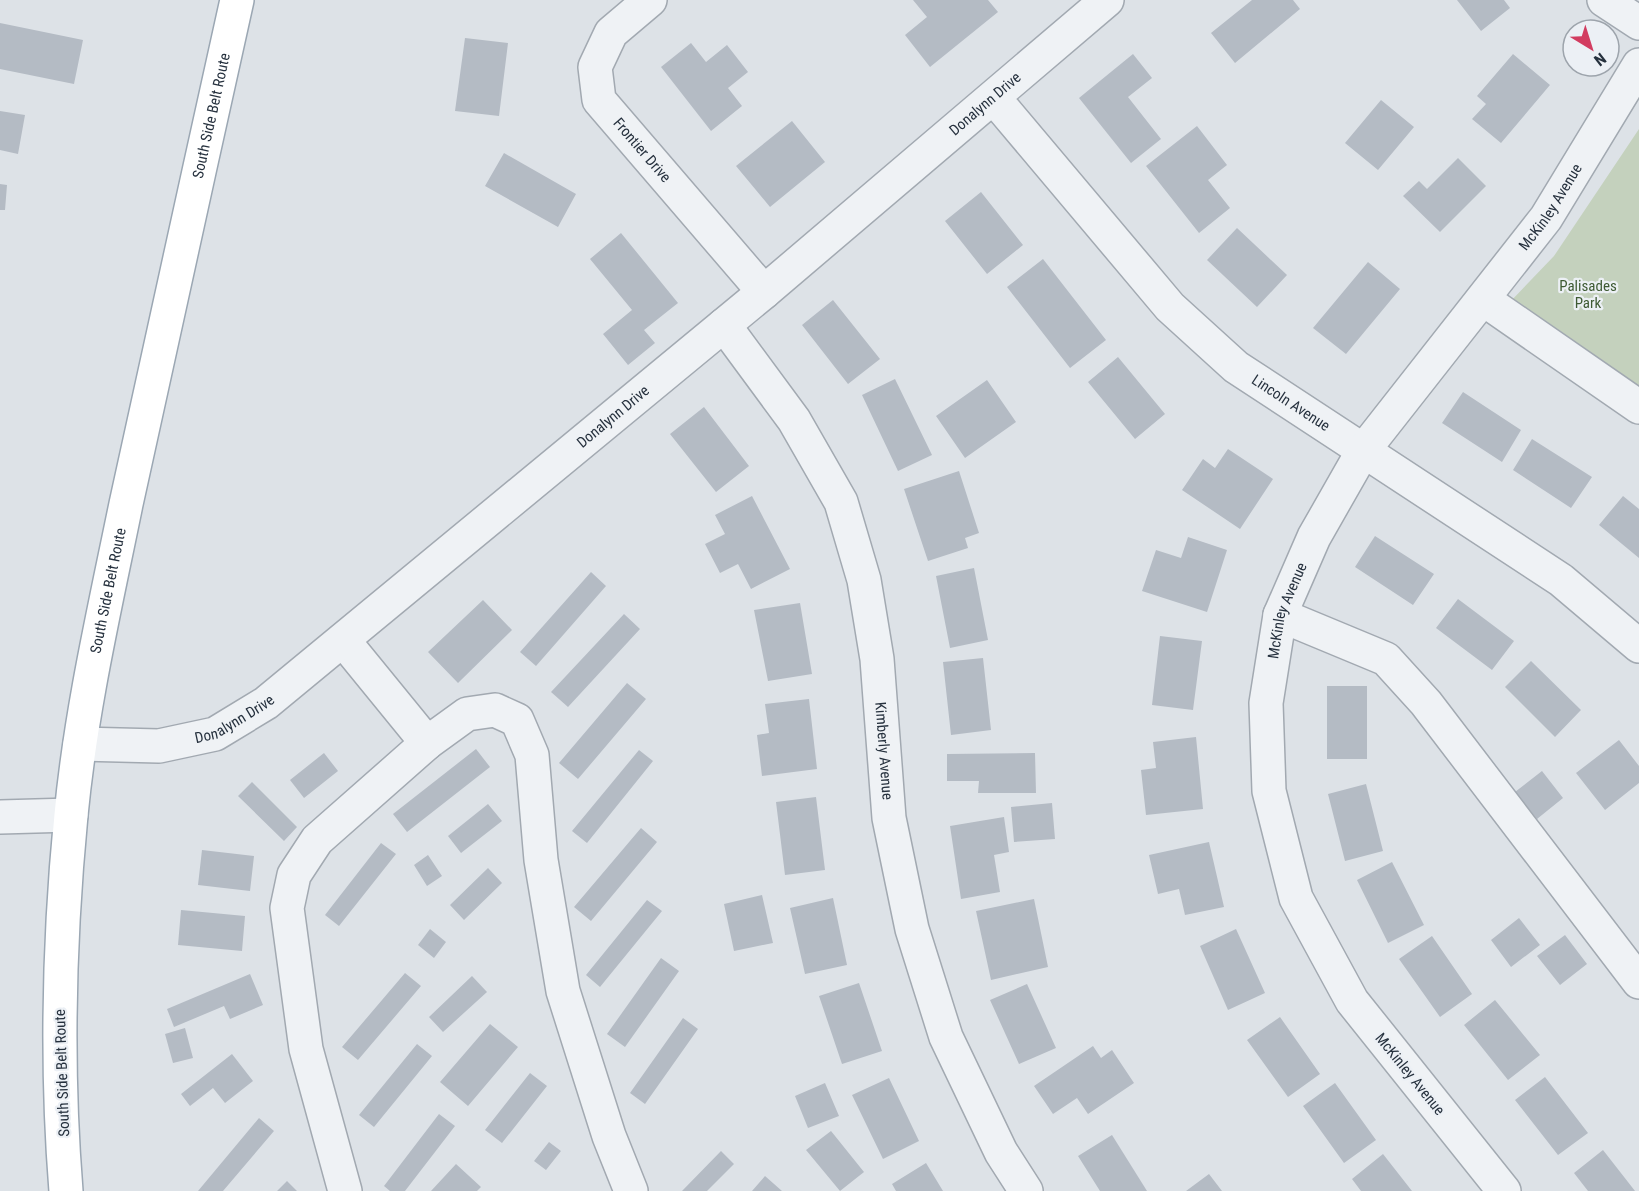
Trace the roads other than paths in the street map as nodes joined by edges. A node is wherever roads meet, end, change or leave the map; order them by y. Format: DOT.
graph roads {
  1 [pos="237,0"];
  2 [pos="650,0"];
  3 [pos="1604,0"];
  4 [pos="1098,3"];
  5 [pos="1639,22"];
  6 [pos="1639,65"];
  7 [pos="994,98"];
  8 [pos="764,292"];
  9 [pos="1483,299"];
  10 [pos="724,325"];
  11 [pos="1639,407"];
  12 [pos="1363,451"];
  13 [pos="1280,615"];
  14 [pos="343,640"];
  15 [pos="1639,646"];
  16 [pos="427,742"];
  17 [pos="80,744"];
  18 [pos="71,815"];
  19 [pos="0,817"];
  20 [pos="1639,982"];
  21 [pos="66,1191"];
  22 [pos="345,1191"];
  23 [pos="631,1191"];
  24 [pos="1026,1191"];
  25 [pos="1504,1191"];
  1 -- 17 [label="main road, South Side Belt Route"];
  2 -- 8 [label="street, Frontier Drive"];
  3 -- 5 [label="street"];
  4 -- 7 [label="street, Donalynn Drive"];
  6 -- 9 [label="street, McKinley Avenue"];
  7 -- 8 [label="street, Donalynn Drive"];
  7 -- 12 [label="street, Lincoln Avenue"];
  8 -- 10 [label="street, Donalynn Drive"];
  9 -- 11 [label="street"];
  9 -- 12 [label="street, McKinley Avenue"];
  10 -- 14 [label="street, Donalynn Drive"];
  10 -- 24 [label="street, Kimberly Avenue"];
  12 -- 13 [label="street, McKinley Avenue"];
  12 -- 15 [label="street, Lincoln Avenue"];
  13 -- 20 [label="street"];
  13 -- 25 [label="street, McKinley Avenue"];
  14 -- 16 [label="street"];
  14 -- 17 [label="street, Donalynn Drive"];
  16 -- 22 [label="street"];
  16 -- 23 [label="street"];
  17 -- 18 [label="main road, South Side Belt Route"];
  18 -- 19 [label="street"];
  18 -- 21 [label="main road, South Side Belt Route"];
}
